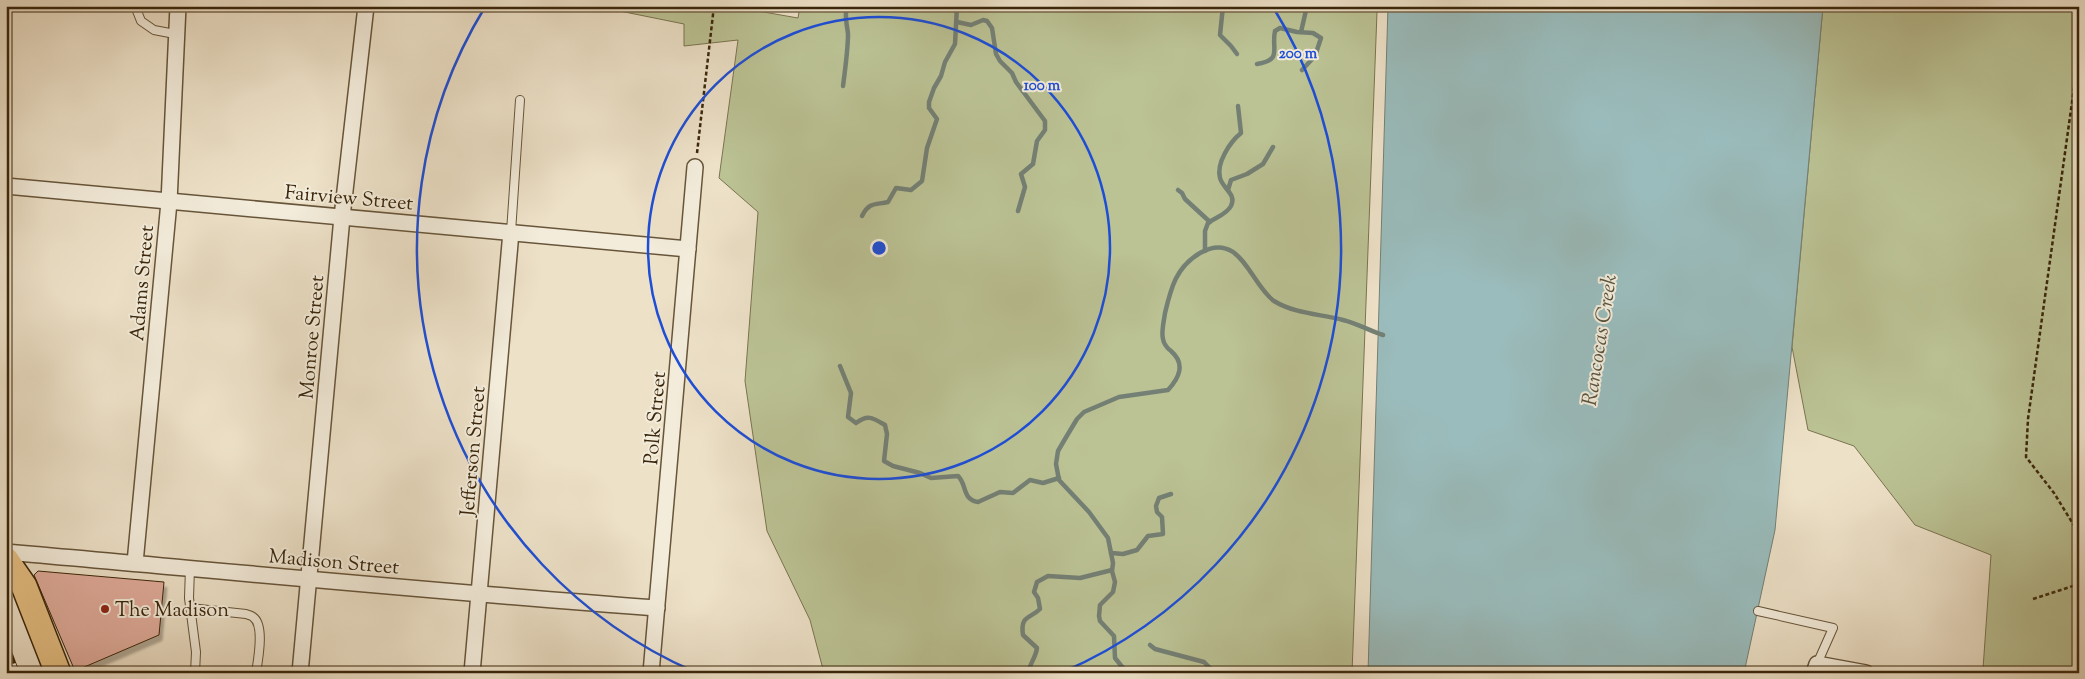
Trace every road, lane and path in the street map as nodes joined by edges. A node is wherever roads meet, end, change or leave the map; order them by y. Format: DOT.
graph roads {
  1 [pos="135,6"];
  2 [pos="178,6"];
  3 [pos="366,6"];
  4 [pos="714,6"];
  5 [pos="175,34"];
  6 [pos="2079,52"];
  7 [pos="520,100"];
  8 [pos="695,167"];
  9 [pos="6,186"];
  10 [pos="169,202"];
  11 [pos="342,217"];
  12 [pos="511,232"];
  13 [pos="688,249"];
  14 [pos="6,552"];
  15 [pos="6,560"];
  16 [pos="135,563"];
  17 [pos="190,568"];
  18 [pos="6,571"];
  19 [pos="309,578"];
  20 [pos="479,595"];
  21 [pos="2033,599"];
  22 [pos="190,608"];
  23 [pos="657,608"];
  24 [pos="1758,612"];
  25 [pos="1815,668"];
  26 [pos="44,673"];
  27 [pos="58,673"];
  28 [pos="194,673"];
  29 [pos="256,673"];
  30 [pos="300,673"];
  31 [pos="472,673"];
  32 [pos="652,673"];
  33 [pos="1866,673"];
  1 -- 5 [label="lane"];
  2 -- 5 [label="street, Adams Street"];
  3 -- 11 [label="street, Monroe Street"];
  4 -- 8 [label="path"];
  5 -- 10 [label="street, Adams Street"];
  6 -- 21 [label="path"];
  7 -- 12 [label="lane"];
  8 -- 13 [label="street, Polk Street"];
  9 -- 10 [label="street, Fairview Street"];
  10 -- 11 [label="street, Fairview Street"];
  10 -- 16 [label="street, Adams Street"];
  11 -- 12 [label="street, Fairview Street"];
  11 -- 19 [label="street, Monroe Street"];
  12 -- 13 [label="street, Fairview Street"];
  12 -- 20 [label="street, Jefferson Street"];
  13 -- 23 [label="street, Polk Street"];
  14 -- 16 [label="street, Madison Street"];
  15 -- 27 [label="main road"];
  16 -- 17 [label="street, Madison Street"];
  17 -- 19 [label="street, Madison Street"];
  17 -- 22 [label="lane"];
  18 -- 26 [label="main road"];
  19 -- 20 [label="street, Madison Street"];
  19 -- 30 [label="street, Monroe Street"];
  20 -- 23 [label="street, Madison Street"];
  20 -- 31 [label="street, Jefferson Street"];
  22 -- 28 [label="lane"];
  22 -- 29 [label="lane"];
  23 -- 32 [label="street, Polk Street"];
  24 -- 25 [label="lane"];
  25 -- 33 [label="street"];
}
